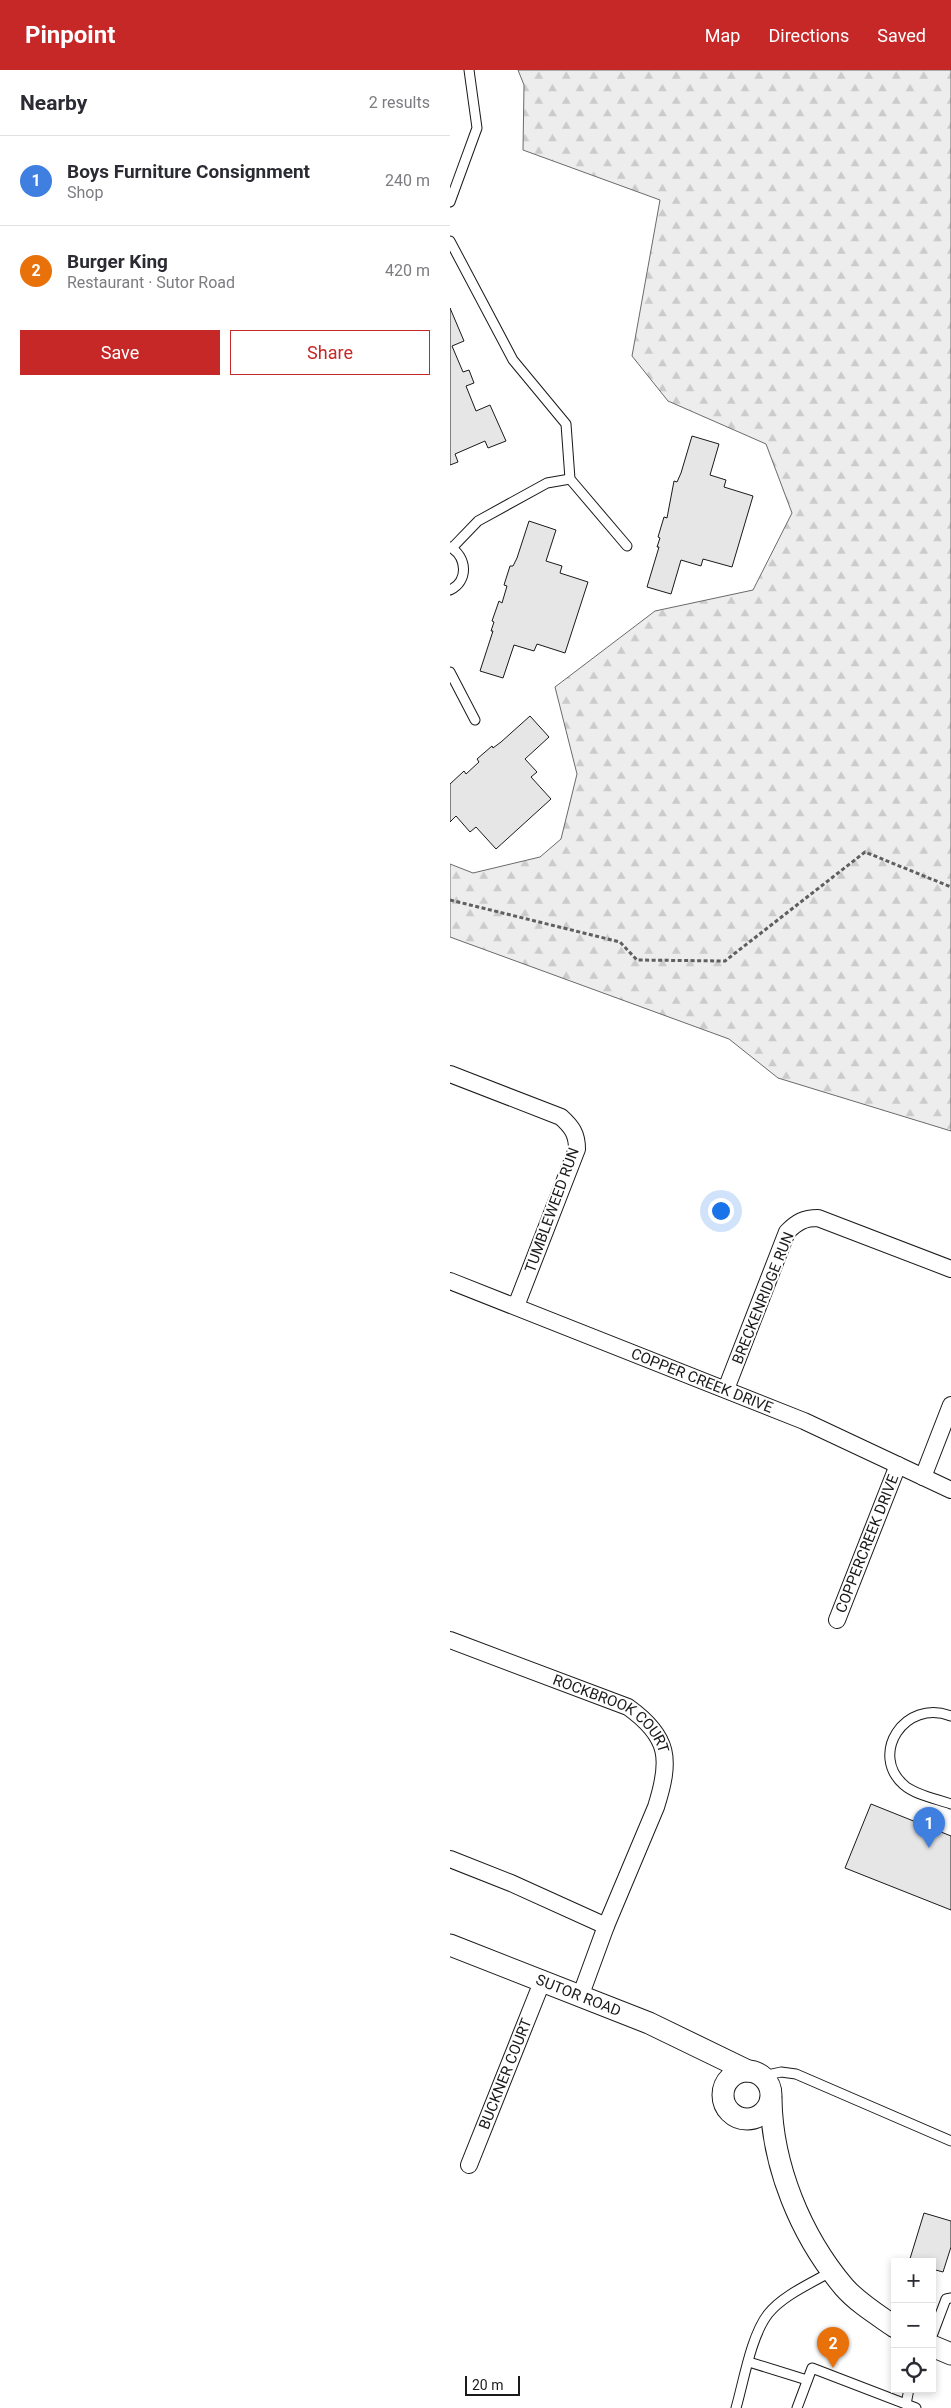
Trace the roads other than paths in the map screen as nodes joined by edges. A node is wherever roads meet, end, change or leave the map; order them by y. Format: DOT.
graph roads {
  1 [pos="469,70"];
  2 [pos="450,202"];
  3 [pos="450,240"];
  4 [pos="570,479"];
  5 [pos="626,546"];
  6 [pos="451,547"];
  7 [pos="450,590"];
  8 [pos="450,672"];
  9 [pos="474,720"];
  10 [pos="450,1074"];
  11 [pos="951,1269"];
  12 [pos="450,1281"];
  13 [pos="516,1306"];
  14 [pos="726,1389"];
  15 [pos="951,1406"];
  16 [pos="898,1465"];
  17 [pos="923,1477"];
  18 [pos="951,1490"];
  19 [pos="837,1620"];
  20 [pos="450,1640"];
  21 [pos="951,1716"];
  22 [pos="951,1804"];
  23 [pos="450,1859"];
  24 [pos="606,1926"];
  25 [pos="450,1945"];
  26 [pos="542,1982"];
  27 [pos="580,1997"];
  28 [pos="704,2050"];
  29 [pos="755,2073"];
  30 [pos="723,2090"];
  31 [pos="771,2099"];
  32 [pos="739,2118"];
  33 [pos="951,2141"];
  34 [pos="469,2165"];
  35 [pos="784,2176"];
  36 [pos="832,2271"];
  37 [pos="951,2298"];
  38 [pos="891,2324"];
  39 [pos="936,2325"];
  40 [pos="936,2348"];
  41 [pos="951,2354"];
  42 [pos="749,2362"];
  43 [pos="807,2380"];
  44 [pos="908,2393"];
  45 [pos="906,2404"];
  46 [pos="736,2408"];
  47 [pos="797,2408"];
  48 [pos="916,2408"];
  1 -- 2 [label="lane"];
  3 -- 4 [label="lane"];
  4 -- 5 [label="lane"];
  4 -- 6 [label="lane"];
  6 -- 7 [label="lane"];
  8 -- 9 [label="lane"];
  10 -- 13 [label="street, TUMBLEWEED RUN"];
  11 -- 14 [label="street, BRECKENRIDGE RUN"];
  12 -- 13 [label="street, COPPER CREEK DRIVE"];
  13 -- 14 [label="street, COPPER CREEK DRIVE"];
  14 -- 16 [label="street, COPPER CREEK DRIVE"];
  15 -- 17 [label="street"];
  16 -- 17 [label="street, COPPER CREEK DRIVE"];
  16 -- 19 [label="street, COPPERCREEK DRIVE"];
  17 -- 18 [label="street, COPPER CREEK DRIVE"];
  20 -- 24 [label="street, ROCKBROOK COURT"];
  21 -- 22 [label="lane"];
  23 -- 24 [label="street"];
  24 -- 27 [label="street, ROCKBROOK COURT"];
  25 -- 26 [label="street, SUTOR ROAD"];
  26 -- 27 [label="street, SUTOR ROAD"];
  26 -- 34 [label="street, BUCKNER COURT"];
  27 -- 28 [label="street, SUTOR ROAD"];
  28 -- 29 [label="street, SUTOR ROAD"];
  28 -- 30 [label="street"];
  29 -- 30 [label="street"];
  29 -- 31 [label="street"];
  29 -- 33 [label="lane"];
  30 -- 32 [label="street"];
  31 -- 32 [label="street"];
  31 -- 35 [label="street"];
  32 -- 35 [label="street"];
  35 -- 36 [label="street"];
  36 -- 38 [label="street"];
  36 -- 42 [label="lane"];
  37 -- 39 [label="lane"];
  40 -- 41 [label="street"];
  42 -- 43 [label="lane"];
  42 -- 46 [label="lane"];
  43 -- 45 [label="lane"];
  43 -- 47 [label="lane"];
  44 -- 45 [label="lane"];
  45 -- 48 [label="lane"];
}
